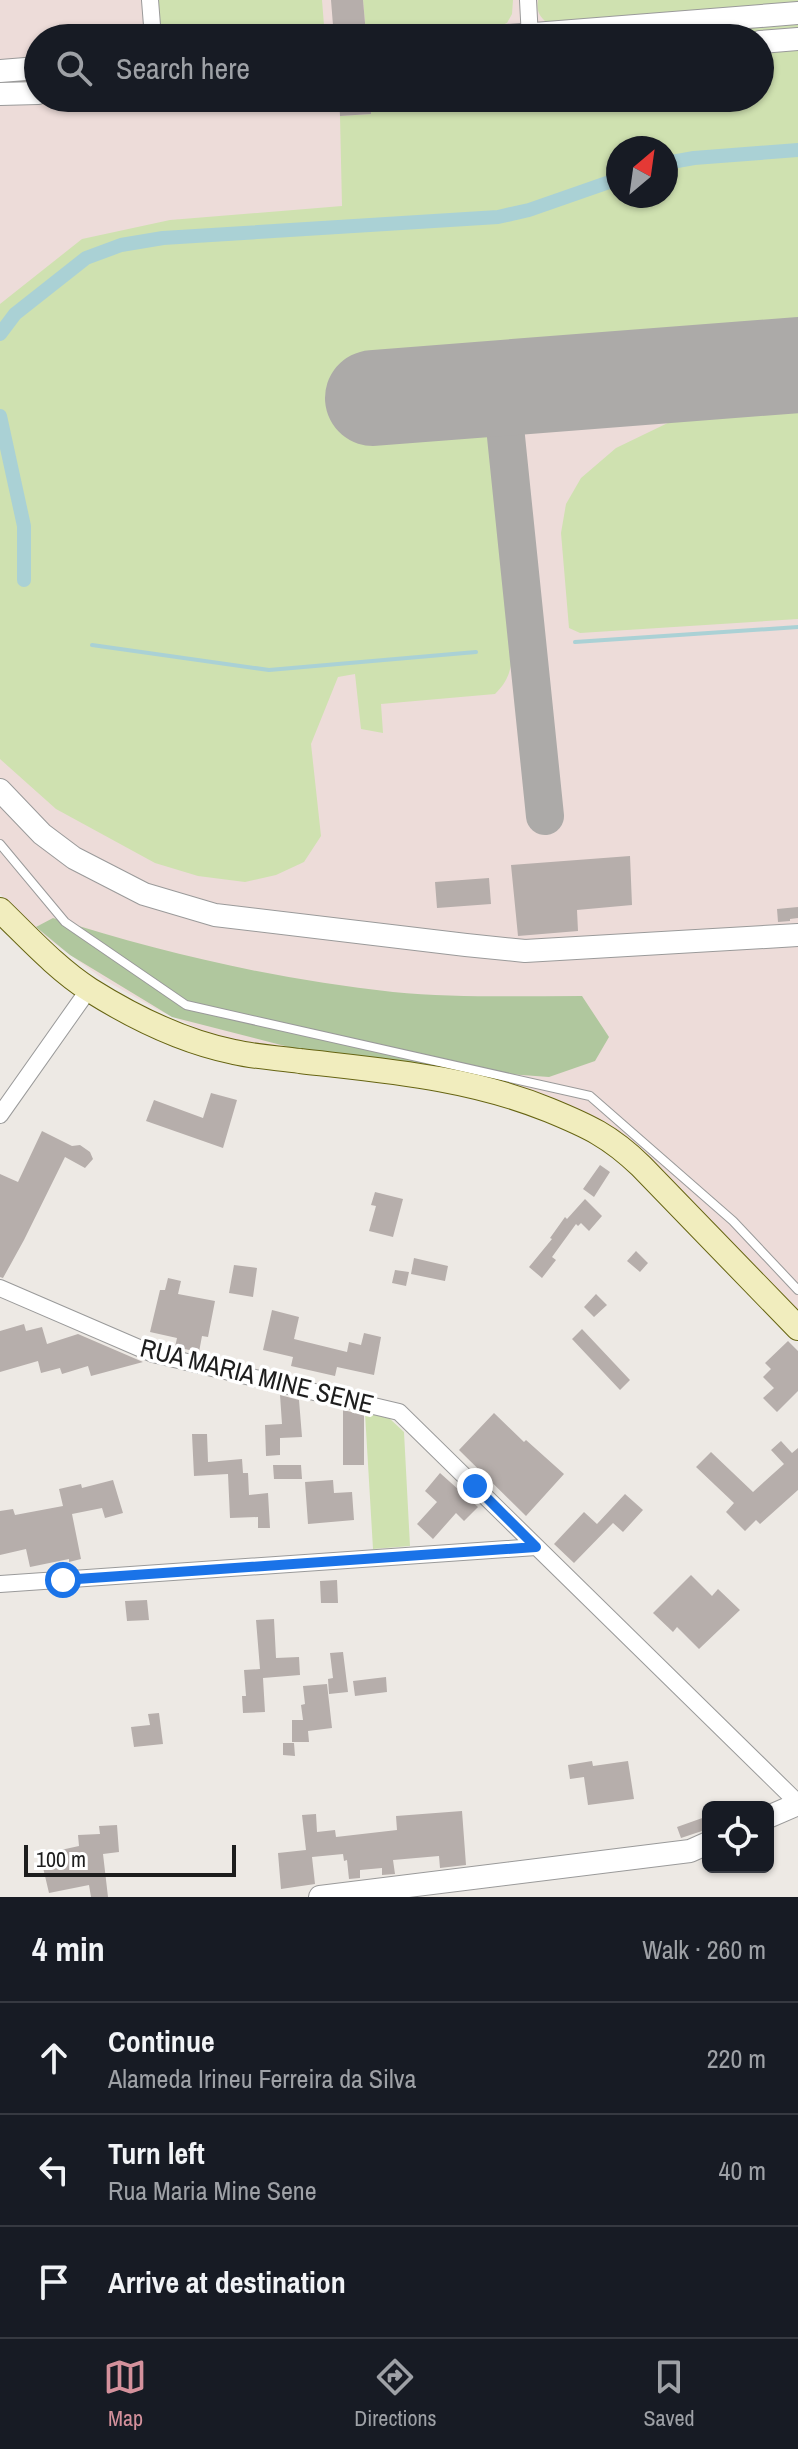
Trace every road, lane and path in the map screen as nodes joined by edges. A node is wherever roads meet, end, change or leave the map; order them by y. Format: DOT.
graph roads {
  1 [pos="150,0"];
  2 [pos="528,0"];
  3 [pos="798,13"];
  4 [pos="152,24"];
  5 [pos="529,24"];
  6 [pos="670,24"];
  7 [pos="798,39"];
  8 [pos="774,41"];
  9 [pos="24,69"];
  10 [pos="0,71"];
  11 [pos="24,93"];
  12 [pos="0,94"];
  13 [pos="0,790"];
  14 [pos="0,844"];
  15 [pos="0,910"];
  16 [pos="798,935"];
  17 [pos="89,989"];
  18 [pos="0,1115"];
  19 [pos="0,1288"];
  20 [pos="798,1290"];
  21 [pos="798,1328"];
  22 [pos="536,1547"];
  23 [pos="0,1584"];
  24 [pos="798,1803"];
  25 [pos="774,1814"];
  26 [pos="702,1846"];
  27 [pos="320,1897"];
  1 -- 4 [label="street"];
  2 -- 5 [label="street"];
  3 -- 6 [label="street"];
  7 -- 8 [label="street"];
  9 -- 10 [label="street"];
  11 -- 12 [label="street"];
  13 -- 16 [label="street"];
  14 -- 20 [label="lane"];
  15 -- 17 [label="main road"];
  17 -- 18 [label="street"];
  17 -- 21 [label="main road"];
  19 -- 22 [label="street, RUA MARIA MINE SENE"];
  22 -- 23 [label="street"];
  22 -- 24 [label="street, RUA MARIA MINE SENE"];
  24 -- 25 [label="street"];
  26 -- 27 [label="street"];
}
